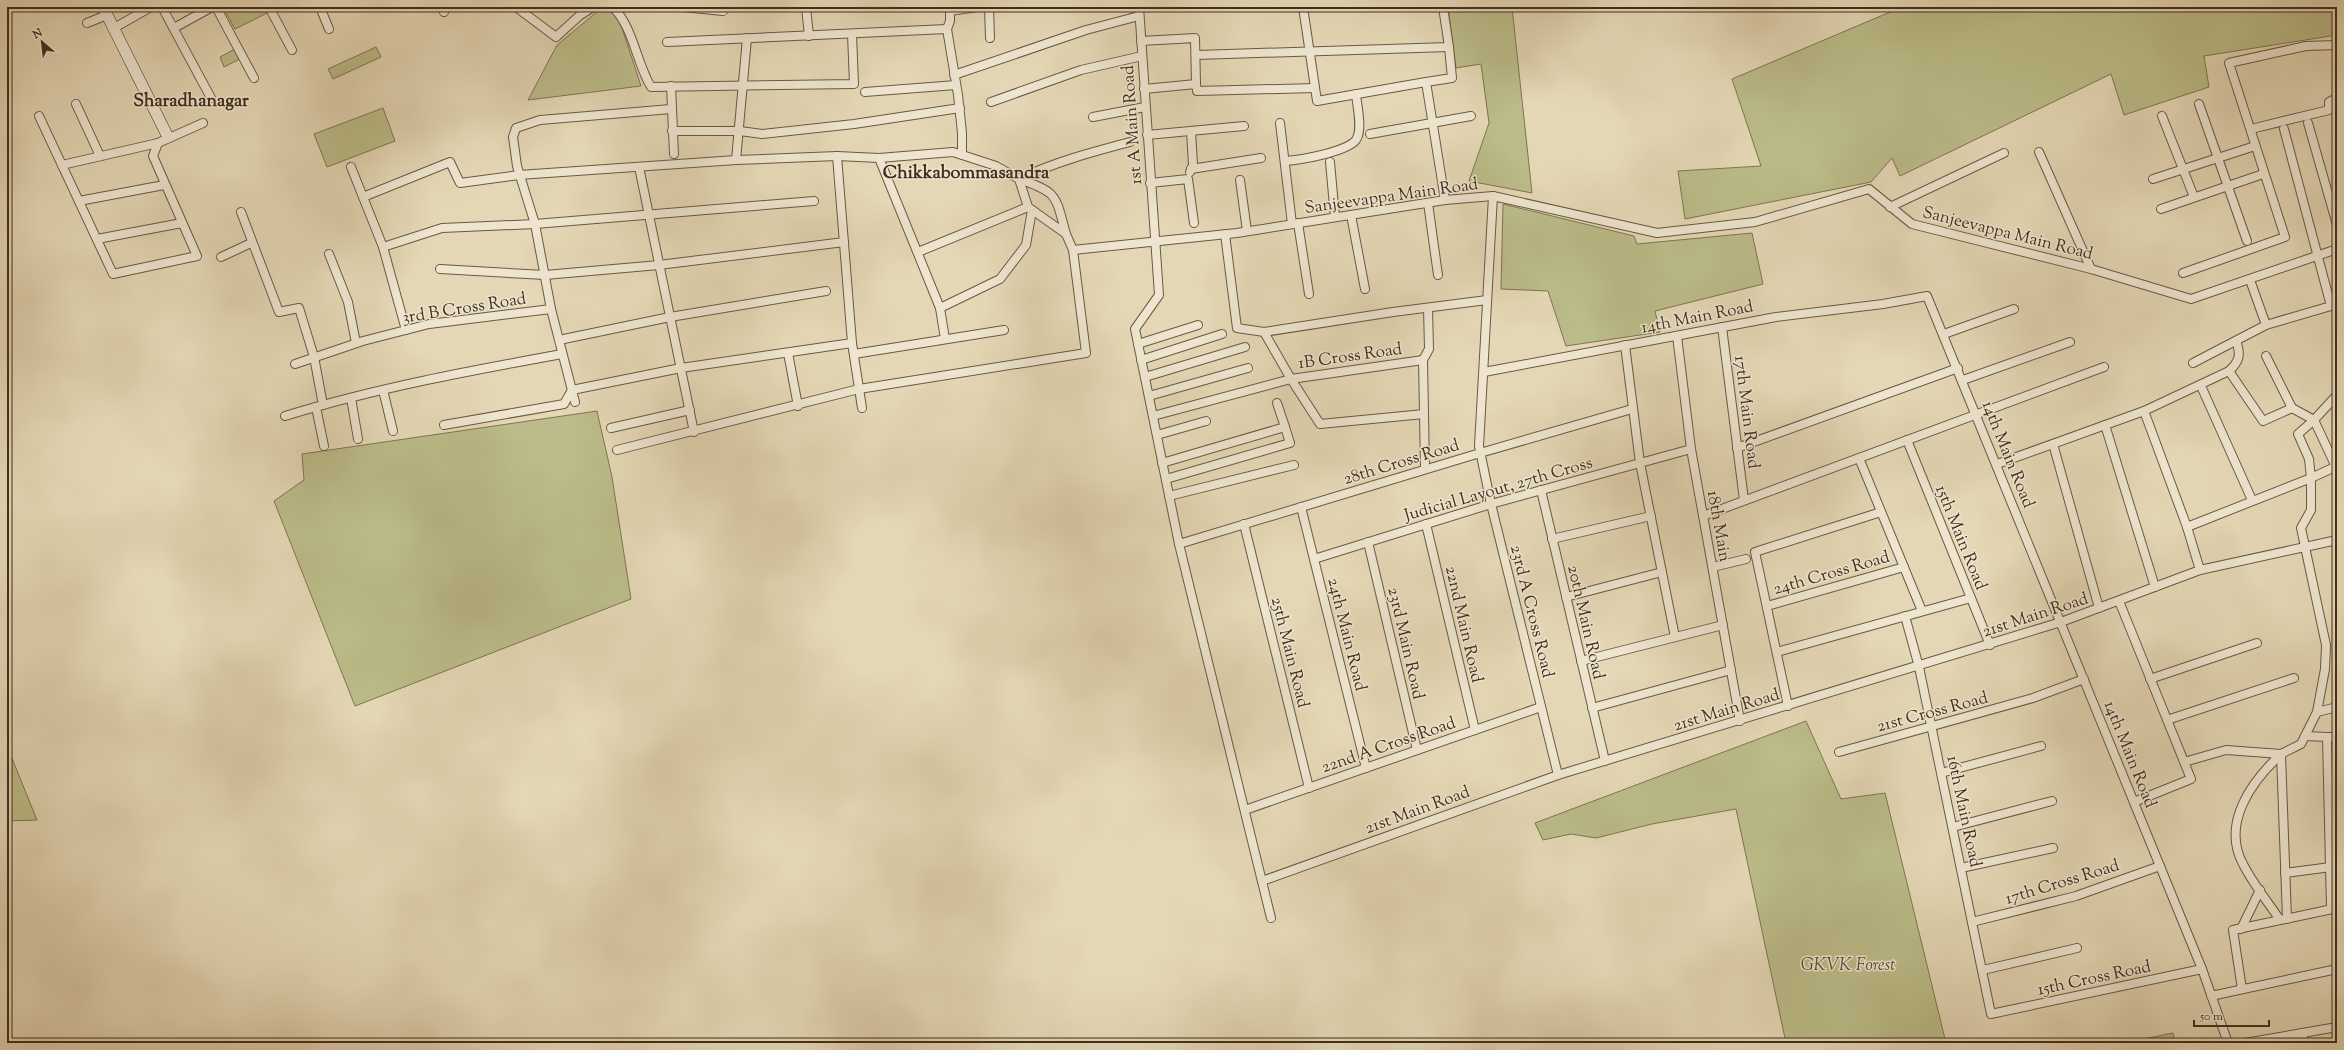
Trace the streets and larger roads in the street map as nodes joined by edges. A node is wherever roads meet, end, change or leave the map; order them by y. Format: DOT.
graph roads {
  1 [pos="151,7"];
  2 [pos="162,7"];
  3 [pos="212,7"];
  4 [pos="216,7"];
  5 [pos="269,7"];
  6 [pos="320,7"];
  7 [pos="516,7"];
  8 [pos="593,7"];
  9 [pos="613,7"];
  10 [pos="683,7"];
  11 [pos="723,7"];
  12 [pos="806,7"];
  13 [pos="977,7"];
  14 [pos="989,7"];
  15 [pos="1139,7"];
  16 [pos="1303,7"];
  17 [pos="1443,7"];
  18 [pos="950,9"];
  19 [pos="105,11"];
  20 [pos="1139,16"];
  21 [pos="87,23"];
  22 [pos="114,28"];
  23 [pos="174,28"];
  24 [pos="329,29"];
  25 [pos="947,29"];
  26 [pos="852,34"];
  27 [pos="809,36"];
  28 [pos="747,38"];
  29 [pos="990,38"];
  30 [pos="1141,41"];
  31 [pos="667,42"];
  32 [pos="2337,45"];
  33 [pos="1448,47"];
  34 [pos="292,50"];
  35 [pos="1310,52"];
  36 [pos="1197,55"];
  37 [pos="1142,56"];
  38 [pos="954,75"];
  39 [pos="254,78"];
  40 [pos="1426,82"];
  41 [pos="744,84"];
  42 [pos="1196,84"];
  43 [pos="956,85"];
  44 [pos="671,86"];
  45 [pos="1315,88"];
  46 [pos="1144,89"];
  47 [pos="865,92"];
  48 [pos="1356,94"];
  49 [pos="211,98"];
  50 [pos="2337,98"];
  51 [pos="991,102"];
  52 [pos="76,104"];
  53 [pos="2199,104"];
  54 [pos="1145,107"];
  55 [pos="960,108"];
  56 [pos="671,110"];
  57 [pos="39,116"];
  58 [pos="1471,116"];
  59 [pos="2162,116"];
  60 [pos="1093,117"];
  61 [pos="1280,122"];
  62 [pos="203,123"];
  63 [pos="1434,124"];
  64 [pos="2308,124"];
  65 [pos="1244,126"];
  66 [pos="2251,129"];
  67 [pos="2284,129"];
  68 [pos="740,131"];
  69 [pos="1191,131"];
  70 [pos="672,132"];
  71 [pos="1370,134"];
  72 [pos="1147,136"];
  73 [pos="168,137"];
  74 [pos="1130,142"];
  75 [pos="158,143"];
  76 [pos="2255,146"];
  77 [pos="2039,152"];
  78 [pos="2004,153"];
  79 [pos="674,154"];
  80 [pos="962,155"];
  81 [pos="100,156"];
  82 [pos="837,156"];
  83 [pos="879,158"];
  84 [pos="1261,158"];
  85 [pos="2217,158"];
  86 [pos="736,160"];
  87 [pos="1285,161"];
  88 [pos="1330,162"];
  89 [pos="62,165"];
  90 [pos="351,167"];
  91 [pos="639,167"];
  92 [pos="1191,169"];
  93 [pos="2184,169"];
  94 [pos="2263,174"];
  95 [pos="519,175"];
  96 [pos="1020,179"];
  97 [pos="1188,179"];
  98 [pos="2153,179"];
  99 [pos="1240,180"];
  100 [pos="1150,183"];
  101 [pos="164,185"];
  102 [pos="2226,186"];
  103 [pos="1493,196"];
  104 [pos="363,197"];
  105 [pos="2194,197"];
  106 [pos="1446,200"];
  107 [pos="78,201"];
  108 [pos="814,201"];
  109 [pos="1428,203"];
  110 [pos="1890,207"];
  111 [pos="1030,208"];
  112 [pos="2161,208"];
  113 [pos="241,212"];
  114 [pos="649,215"];
  115 [pos="1351,215"];
  116 [pos="1335,217"];
  117 [pos="1194,222"];
  118 [pos="182,223"];
  119 [pos="1295,223"];
  120 [pos="535,224"];
  121 [pos="2337,225"];
  122 [pos="1247,231"];
  123 [pos="1066,234"];
  124 [pos="1225,234"];
  125 [pos="97,240"];
  126 [pos="1154,240"];
  127 [pos="2247,241"];
  128 [pos="844,242"];
  129 [pos="251,243"];
  130 [pos="383,247"];
  131 [pos="2337,249"];
  132 [pos="1073,250"];
  133 [pos="918,252"];
  134 [pos="329,254"];
  135 [pos="221,257"];
  136 [pos="2317,257"];
  137 [pos="659,265"];
  138 [pos="440,269"];
  139 [pos="2091,269"];
  140 [pos="2184,273"];
  141 [pos="545,275"];
  142 [pos="1438,275"];
  143 [pos="2250,280"];
  144 [pos="1365,289"];
  145 [pos="826,292"];
  146 [pos="1309,294"];
  147 [pos="1487,300"];
  148 [pos="940,308"];
  149 [pos="1428,308"];
  150 [pos="551,309"];
  151 [pos="2014,309"];
  152 [pos="670,317"];
  153 [pos="1198,325"];
  154 [pos="2266,325"];
  155 [pos="1722,327"];
  156 [pos="406,330"];
  157 [pos="1004,330"];
  158 [pos="1264,332"];
  159 [pos="1222,334"];
  160 [pos="1944,334"];
  161 [pos="1677,336"];
  162 [pos="945,339"];
  163 [pos="559,340"];
  164 [pos="2236,341"];
  165 [pos="2070,342"];
  166 [pos="356,344"];
  167 [pos="852,344"];
  168 [pos="1138,344"];
  169 [pos="1625,345"];
  170 [pos="1245,347"];
  171 [pos="788,353"];
  172 [pos="562,354"];
  173 [pos="854,354"];
  174 [pos="2266,356"];
  175 [pos="314,358"];
  176 [pos="1141,360"];
  177 [pos="1423,360"];
  178 [pos="2193,363"];
  179 [pos="295,364"];
  180 [pos="2104,367"];
  181 [pos="681,368"];
  182 [pos="1248,368"];
  183 [pos="1958,368"];
  184 [pos="2229,371"];
  185 [pos="1484,372"];
  186 [pos="1145,376"];
  187 [pos="1291,379"];
  188 [pos="1963,380"];
  189 [pos="2201,386"];
  190 [pos="859,389"];
  191 [pos="383,390"];
  192 [pos="572,390"];
  193 [pos="2337,395"];
  194 [pos="1149,396"];
  195 [pos="351,398"];
  196 [pos="575,402"];
  197 [pos="1278,403"];
  198 [pos="319,406"];
  199 [pos="798,406"];
  200 [pos="862,408"];
  201 [pos="2292,408"];
  202 [pos="1632,409"];
  203 [pos="690,410"];
  204 [pos="2144,411"];
  205 [pos="1424,414"];
  206 [pos="1977,414"];
  207 [pos="285,416"];
  208 [pos="1153,416"];
  209 [pos="2314,420"];
  210 [pos="1206,421"];
  211 [pos="444,425"];
  212 [pos="2105,425"];
  213 [pos="1285,427"];
  214 [pos="611,428"];
  215 [pos="393,431"];
  216 [pos="694,432"];
  217 [pos="1157,435"];
  218 [pos="358,438"];
  219 [pos="1907,440"];
  220 [pos="2053,444"];
  221 [pos="324,446"];
  222 [pos="1738,448"];
  223 [pos="1691,449"];
  224 [pos="617,450"];
  225 [pos="1480,453"];
  226 [pos="1859,458"];
  227 [pos="1162,463"];
  228 [pos="1640,463"];
  229 [pos="1997,464"];
  230 [pos="1294,465"];
  231 [pos="2337,467"];
  232 [pos="1425,469"];
  233 [pos="2310,478"];
  234 [pos="1166,479"];
  235 [pos="1541,490"];
  236 [pos="1169,496"];
  237 [pos="1744,500"];
  238 [pos="2252,500"];
  239 [pos="1491,504"];
  240 [pos="1301,507"];
  241 [pos="1881,512"];
  242 [pos="1651,516"];
  243 [pos="1703,516"];
  244 [pos="1244,524"];
  245 [pos="1426,524"];
  246 [pos="2187,527"];
  247 [pos="1552,539"];
  248 [pos="2337,540"];
  249 [pos="1368,542"];
  250 [pos="1179,544"];
  251 [pos="2305,547"];
  252 [pos="1314,559"];
  253 [pos="1746,559"];
  254 [pos="1713,567"];
  255 [pos="1904,567"];
  256 [pos="2200,570"];
  257 [pos="1662,572"];
  258 [pos="2154,587"];
  259 [pos="1566,597"];
  260 [pos="1971,598"];
  261 [pos="2119,601"];
  262 [pos="1767,606"];
  263 [pos="2099,608"];
  264 [pos="1922,611"];
  265 [pos="1905,616"];
  266 [pos="2061,622"];
  267 [pos="1723,625"];
  268 [pos="1675,637"];
  269 [pos="2257,643"];
  270 [pos="1990,645"];
  271 [pos="1777,652"];
  272 [pos="1581,661"];
  273 [pos="1919,667"];
  274 [pos="1731,670"];
  275 [pos="2294,678"];
  276 [pos="2084,679"];
  277 [pos="2150,679"];
  278 [pos="1788,706"];
  279 [pos="1541,707"];
  280 [pos="2337,707"];
  281 [pos="1592,708"];
  282 [pos="2317,712"];
  283 [pos="2167,720"];
  284 [pos="1740,721"];
  285 [pos="1932,727"];
  286 [pos="1475,730"];
  287 [pos="2305,736"];
  288 [pos="2327,737"];
  289 [pos="2337,737"];
  290 [pos="2041,746"];
  291 [pos="1417,750"];
  292 [pos="1839,752"];
  293 [pos="2281,754"];
  294 [pos="1605,761"];
  295 [pos="2184,762"];
  296 [pos="1366,768"];
  297 [pos="1941,773"];
  298 [pos="1558,775"];
  299 [pos="1308,788"];
  300 [pos="2052,801"];
  301 [pos="2134,802"];
  302 [pos="1245,810"];
  303 [pos="1953,827"];
  304 [pos="2053,848"];
  305 [pos="2160,866"];
  306 [pos="2331,867"];
  307 [pos="1961,868"];
  308 [pos="2286,873"];
  309 [pos="1262,881"];
  310 [pos="2260,890"];
  311 [pos="2334,908"];
  312 [pos="1271,918"];
  313 [pos="2284,919"];
  314 [pos="1972,922"];
  315 [pos="2241,929"];
  316 [pos="2077,948"];
  317 [pos="2202,969"];
  318 [pos="2337,969"];
  319 [pos="1982,970"];
  320 [pos="2242,989"];
  321 [pos="2211,996"];
  322 [pos="1991,1014"];
  323 [pos="2337,1026"];
  324 [pos="2302,1033"];
  325 [pos="2228,1043"];
  326 [pos="2245,1043"];
  327 [pos="2304,1043"];
  1 -- 22 [label="street"];
  2 -- 23 [label="street"];
  3 -- 23 [label="street"];
  4 -- 39 [label="street"];
  5 -- 34 [label="street"];
  6 -- 24 [label="street"];
  7 -- 8 [label="street"];
  9 -- 44 [label="street"];
  10 -- 11 [label="street"];
  12 -- 27 [label="street"];
  13 -- 18 [label="street"];
  14 -- 29 [label="street"];
  15 -- 20 [label="street, 1st A Main Road"];
  16 -- 35 [label="street"];
  17 -- 33 [label="street"];
  18 -- 25 [label="street"];
  19 -- 21 [label="street"];
  19 -- 22 [label="street"];
  20 -- 30 [label="street, 1st A Main Road"];
  20 -- 38 [label="street"];
  22 -- 73 [label="street"];
  23 -- 49 [label="street"];
  25 -- 26 [label="street"];
  25 -- 38 [label="street"];
  26 -- 27 [label="street"];
  26 -- 41 [label="street"];
  27 -- 28 [label="street"];
  28 -- 31 [label="street"];
  28 -- 41 [label="street"];
  30 -- 36 [label="street"];
  30 -- 37 [label="street, 1st A Main Road"];
  32 -- 66 [label="street"];
  33 -- 35 [label="street"];
  33 -- 40 [label="street"];
  35 -- 36 [label="street"];
  35 -- 45 [label="street"];
  36 -- 42 [label="street"];
  37 -- 46 [label="street, 1st A Main Road"];
  37 -- 51 [label="street"];
  38 -- 43 [label="street"];
  40 -- 48 [label="street"];
  40 -- 63 [label="street"];
  41 -- 44 [label="street"];
  41 -- 68 [label="street"];
  42 -- 45 [label="street"];
  42 -- 46 [label="street"];
  43 -- 47 [label="street"];
  43 -- 55 [label="street"];
  44 -- 56 [label="street"];
  45 -- 48 [label="street"];
  46 -- 54 [label="street, 1st A Main Road"];
  48 -- 87 [label="street"];
  50 -- 66 [label="street"];
  52 -- 81 [label="street"];
  53 -- 85 [label="street"];
  54 -- 60 [label="street"];
  54 -- 72 [label="street, 1st A Main Road"];
  55 -- 68 [label="street"];
  55 -- 80 [label="street"];
  56 -- 70 [label="street"];
  56 -- 95 [label="street"];
  57 -- 89 [label="street"];
  58 -- 63 [label="street"];
  59 -- 93 [label="street"];
  61 -- 87 [label="street"];
  62 -- 73 [label="street"];
  63 -- 71 [label="street"];
  63 -- 106 [label="street"];
  64 -- 121 [label="street"];
  65 -- 69 [label="street"];
  66 -- 76 [label="street"];
  67 -- 136 [label="street"];
  68 -- 70 [label="street"];
  68 -- 86 [label="street"];
  69 -- 72 [label="street"];
  69 -- 92 [label="street"];
  70 -- 79 [label="street"];
  72 -- 100 [label="street, 1st A Main Road"];
  73 -- 75 [label="street"];
  74 -- 96 [label="street"];
  75 -- 81 [label="street"];
  75 -- 101 [label="street"];
  76 -- 85 [label="street"];
  76 -- 94 [label="street"];
  77 -- 139 [label="street"];
  78 -- 110 [label="street"];
  80 -- 83 [label="street"];
  80 -- 96 [label="street"];
  81 -- 89 [label="street"];
  82 -- 83 [label="street"];
  82 -- 86 [label="street"];
  82 -- 128 [label="street"];
  83 -- 133 [label="street"];
  84 -- 92 [label="street"];
  85 -- 93 [label="street"];
  85 -- 102 [label="street"];
  86 -- 91 [label="street"];
  87 -- 119 [label="street"];
  88 -- 116 [label="street"];
  89 -- 107 [label="street"];
  90 -- 104 [label="street"];
  91 -- 95 [label="street"];
  91 -- 114 [label="street"];
  92 -- 97 [label="street"];
  93 -- 98 [label="street"];
  93 -- 105 [label="street"];
  94 -- 102 [label="street"];
  94 -- 140 [label="street"];
  95 -- 104 [label="street"];
  95 -- 120 [label="street"];
  96 -- 111 [label="street"];
  96 -- 123 [label="street"];
  97 -- 100 [label="street"];
  97 -- 117 [label="street"];
  99 -- 122 [label="street"];
  100 -- 126 [label="street, 1st A Main Road"];
  101 -- 107 [label="street"];
  101 -- 118 [label="street"];
  102 -- 105 [label="street"];
  102 -- 127 [label="street"];
  103 -- 106 [label="street, Sanjeevappa Main Road"];
  103 -- 110 [label="street, Sanjeevappa Main Road"];
  103 -- 147 [label="street, 23rd A Cross Road"];
  104 -- 130 [label="street"];
  105 -- 112 [label="street"];
  106 -- 109 [label="street, Sanjeevappa Main Road"];
  107 -- 125 [label="street"];
  108 -- 114 [label="street"];
  109 -- 115 [label="street, Sanjeevappa Main Road"];
  109 -- 142 [label="street"];
  110 -- 139 [label="street, Sanjeevappa Main Road"];
  111 -- 123 [label="street"];
  111 -- 133 [label="street"];
  111 -- 148 [label="street"];
  113 -- 129 [label="street"];
  114 -- 120 [label="street"];
  114 -- 137 [label="street"];
  115 -- 116 [label="street, Sanjeevappa Main Road"];
  115 -- 144 [label="street"];
  116 -- 119 [label="street, Sanjeevappa Main Road"];
  118 -- 125 [label="street"];
  118 -- 125 [label="street"];
  119 -- 122 [label="street, Sanjeevappa Main Road"];
  119 -- 146 [label="street"];
  120 -- 130 [label="street"];
  120 -- 141 [label="street"];
  122 -- 124 [label="street, Sanjeevappa Main Road"];
  123 -- 132 [label="street"];
  124 -- 126 [label="street, Sanjeevappa Main Road"];
  124 -- 158 [label="street"];
  126 -- 132 [label="street, Sanjeevappa Main Road"];
  126 -- 168 [label="street, 1st A Main Road"];
  128 -- 137 [label="street"];
  128 -- 167 [label="street"];
  129 -- 135 [label="street"];
  129 -- 175 [label="street"];
  130 -- 156 [label="street"];
  131 -- 136 [label="street, Sanjeevappa Main Road"];
  132 -- 190 [label="street"];
  133 -- 148 [label="street"];
  134 -- 166 [label="street"];
  136 -- 143 [label="street, Sanjeevappa Main Road"];
  136 -- 154 [label="street"];
  137 -- 141 [label="street"];
  137 -- 152 [label="street"];
  138 -- 141 [label="street"];
  139 -- 143 [label="street, Sanjeevappa Main Road"];
  141 -- 150 [label="street"];
  143 -- 154 [label="street"];
  145 -- 152 [label="street"];
  147 -- 149 [label="street"];
  147 -- 185 [label="street, 23rd A Cross Road"];
  148 -- 162 [label="street"];
  149 -- 158 [label="street"];
  149 -- 177 [label="street"];
  150 -- 156 [label="street, 3rd B Cross Road"];
  150 -- 163 [label="street"];
  151 -- 160 [label="street"];
  152 -- 163 [label="street"];
  152 -- 181 [label="street"];
  153 -- 168 [label="street"];
  154 -- 164 [label="street"];
  155 -- 160 [label="street, 14th Main Road"];
  155 -- 161 [label="street, 14th Main Road"];
  155 -- 222 [label="street, 17th Main Road"];
  156 -- 166 [label="street, 3rd B Cross Road"];
  157 -- 162 [label="street"];
  158 -- 187 [label="street, 1B Cross Road"];
  159 -- 176 [label="street"];
  160 -- 183 [label="street, 14th Main Road"];
  161 -- 169 [label="street, 14th Main Road"];
  161 -- 223 [label="street, 18th Main"];
  162 -- 173 [label="street"];
  163 -- 172 [label="street"];
  164 -- 178 [label="street"];
  164 -- 184 [label="street"];
  165 -- 188 [label="street"];
  166 -- 175 [label="street, 3rd B Cross Road"];
  167 -- 171 [label="street"];
  167 -- 173 [label="street"];
  168 -- 176 [label="street, 1st A Main Road"];
  169 -- 185 [label="street, 14th Main Road"];
  169 -- 202 [label="street"];
  170 -- 186 [label="street"];
  171 -- 181 [label="street"];
  171 -- 199 [label="street"];
  172 -- 191 [label="street"];
  172 -- 192 [label="street"];
  173 -- 190 [label="street"];
  174 -- 201 [label="street"];
  175 -- 179 [label="street, 3rd B Cross Road"];
  175 -- 198 [label="street"];
  176 -- 186 [label="street, 1st A Main Road"];
  177 -- 187 [label="street, 1B Cross Road"];
  177 -- 205 [label="street"];
  180 -- 206 [label="street"];
  181 -- 192 [label="street"];
  181 -- 203 [label="street"];
  182 -- 194 [label="street"];
  183 -- 188 [label="street, 14th Main Road"];
  183 -- 222 [label="street"];
  184 -- 189 [label="street"];
  184 -- 201 [label="street"];
  185 -- 225 [label="street, 23rd A Cross Road"];
  186 -- 194 [label="street, 1st A Main Road"];
  187 -- 205 [label="street"];
  187 -- 208 [label="street"];
  188 -- 206 [label="street, 14th Main Road"];
  189 -- 204 [label="street"];
  189 -- 238 [label="street"];
  190 -- 199 [label="street"];
  190 -- 200 [label="street"];
  191 -- 195 [label="street"];
  191 -- 215 [label="street"];
  192 -- 196 [label="street"];
  192 -- 211 [label="street"];
  193 -- 209 [label="street"];
  194 -- 208 [label="street, 1st A Main Road"];
  195 -- 198 [label="street"];
  195 -- 218 [label="street"];
  197 -- 213 [label="street"];
  198 -- 207 [label="street"];
  198 -- 221 [label="street"];
  199 -- 216 [label="street"];
  201 -- 209 [label="street"];
  202 -- 225 [label="street, 28th Cross Road"];
  202 -- 228 [label="street"];
  203 -- 214 [label="street"];
  203 -- 216 [label="street"];
  204 -- 212 [label="street"];
  204 -- 246 [label="street"];
  205 -- 232 [label="street"];
  206 -- 219 [label="street"];
  206 -- 229 [label="street, 14th Main Road"];
  208 -- 217 [label="street, 1st A Main Road"];
  209 -- 231 [label="street"];
  209 -- 233 [label="street"];
  210 -- 217 [label="street"];
  212 -- 220 [label="street"];
  212 -- 258 [label="street"];
  213 -- 227 [label="street"];
  213 -- 234 [label="street"];
  216 -- 224 [label="street"];
  217 -- 227 [label="street, 1st A Main Road"];
  219 -- 226 [label="street"];
  219 -- 260 [label="street, 15th Main Road"];
  220 -- 229 [label="street"];
  220 -- 263 [label="street"];
  222 -- 237 [label="street, 17th Main Road"];
  223 -- 228 [label="street, Judicial Layout, 27th Cross"];
  223 -- 243 [label="street, 18th Main"];
  225 -- 232 [label="street, 28th Cross Road"];
  225 -- 239 [label="street, 23rd A Cross Road"];
  226 -- 237 [label="street"];
  226 -- 241 [label="street"];
  227 -- 234 [label="street, 1st A Main Road"];
  228 -- 235 [label="street, Judicial Layout, 27th Cross"];
  228 -- 242 [label="street"];
  229 -- 266 [label="street, 14th Main Road"];
  230 -- 236 [label="street"];
  231 -- 233 [label="street"];
  232 -- 240 [label="street, 28th Cross Road"];
  233 -- 238 [label="street"];
  233 -- 251 [label="street"];
  234 -- 236 [label="street, 1st A Main Road"];
  235 -- 239 [label="street, Judicial Layout, 27th Cross"];
  235 -- 247 [label="street, 20th Main Road"];
  236 -- 250 [label="street, 1st A Main Road"];
  237 -- 243 [label="street"];
  238 -- 246 [label="street"];
  239 -- 245 [label="street, Judicial Layout, 27th Cross"];
  239 -- 279 [label="street, 23rd A Cross Road"];
  240 -- 244 [label="street, 28th Cross Road"];
  240 -- 252 [label="street, 24th Main Road"];
  241 -- 255 [label="street"];
  241 -- 262 [label="street"];
  242 -- 247 [label="street"];
  242 -- 257 [label="street"];
  243 -- 254 [label="street, 18th Main"];
  244 -- 250 [label="street, 28th Cross Road"];
  244 -- 299 [label="street, 25th Main Road"];
  245 -- 249 [label="street, Judicial Layout, 27th Cross"];
  245 -- 286 [label="street, 22nd Main Road"];
  246 -- 256 [label="street"];
  247 -- 259 [label="street, 20th Main Road"];
  248 -- 251 [label="street, 21st Main Road"];
  249 -- 252 [label="street, Judicial Layout, 27th Cross"];
  249 -- 291 [label="street, 23rd Main Road"];
  250 -- 302 [label="street, 1st A Main Road"];
  251 -- 256 [label="street, 21st Main Road"];
  251 -- 282 [label="street"];
  252 -- 296 [label="street, 24th Main Road"];
  253 -- 254 [label="street"];
  254 -- 267 [label="street, 18th Main"];
  255 -- 262 [label="street, 24th Cross Road"];
  255 -- 264 [label="street"];
  256 -- 258 [label="street, 21st Main Road"];
  257 -- 259 [label="street"];
  257 -- 268 [label="street"];
  258 -- 261 [label="street, 21st Main Road"];
  259 -- 272 [label="street, 20th Main Road"];
  260 -- 264 [label="street"];
  260 -- 270 [label="street, 15th Main Road"];
  261 -- 263 [label="street, 21st Main Road"];
  261 -- 277 [label="street"];
  262 -- 271 [label="street"];
  263 -- 266 [label="street, 21st Main Road"];
  264 -- 265 [label="street"];
  265 -- 271 [label="street"];
  265 -- 273 [label="street, 16th Main Road"];
  266 -- 270 [label="street, 21st Main Road"];
  266 -- 276 [label="street, 14th Main Road"];
  267 -- 268 [label="street"];
  267 -- 274 [label="street, 18th Main"];
  268 -- 272 [label="street"];
  269 -- 277 [label="street"];
  270 -- 273 [label="street, 21st Main Road"];
  271 -- 278 [label="street"];
  272 -- 281 [label="street, 20th Main Road"];
  273 -- 278 [label="street, 21st Main Road"];
  273 -- 285 [label="street, 16th Main Road"];
  274 -- 281 [label="street"];
  274 -- 284 [label="street, 18th Main"];
  275 -- 283 [label="street"];
  276 -- 285 [label="street, 21st Cross Road"];
  276 -- 301 [label="street, 14th Main Road"];
  277 -- 283 [label="street"];
  278 -- 284 [label="street, 21st Main Road"];
  279 -- 286 [label="street, 22nd A Cross Road"];
  279 -- 298 [label="street, 23rd A Cross Road"];
  280 -- 282 [label="street"];
  281 -- 294 [label="street, 20th Main Road"];
  282 -- 287 [label="street"];
  283 -- 295 [label="street"];
  284 -- 294 [label="street, 21st Main Road"];
  285 -- 292 [label="street, 21st Cross Road"];
  285 -- 297 [label="street, 16th Main Road"];
  286 -- 291 [label="street, 22nd A Cross Road"];
  287 -- 288 [label="street"];
  287 -- 293 [label="street"];
  288 -- 289 [label="street"];
  288 -- 306 [label="street"];
  290 -- 297 [label="street"];
  291 -- 296 [label="street, 22nd A Cross Road"];
  293 -- 295 [label="street"];
  293 -- 308 [label="street"];
  293 -- 310 [label="street"];
  294 -- 298 [label="street, 21st Main Road"];
  295 -- 301 [label="street"];
  296 -- 299 [label="street, 22nd A Cross Road"];
  297 -- 303 [label="street, 16th Main Road"];
  298 -- 309 [label="street, 21st Main Road"];
  299 -- 302 [label="street, 22nd A Cross Road"];
  300 -- 303 [label="street"];
  301 -- 305 [label="street, 14th Main Road"];
  302 -- 309 [label="street, 1st A Main Road"];
  303 -- 307 [label="street, 16th Main Road"];
  304 -- 307 [label="street"];
  305 -- 314 [label="street, 17th Cross Road"];
  305 -- 317 [label="street, 14th Main Road"];
  306 -- 308 [label="street"];
  306 -- 311 [label="street"];
  307 -- 314 [label="street, 16th Main Road"];
  308 -- 313 [label="street"];
  309 -- 312 [label="street, 1st A Main Road"];
  310 -- 313 [label="street"];
  310 -- 315 [label="street"];
  311 -- 313 [label="street"];
  313 -- 315 [label="street"];
  314 -- 319 [label="street, 16th Main Road"];
  315 -- 320 [label="street"];
  316 -- 319 [label="street"];
  317 -- 321 [label="street, 14th Main Road"];
  317 -- 322 [label="street, 15th Cross Road"];
  318 -- 320 [label="street"];
  319 -- 322 [label="street, 16th Main Road"];
  320 -- 321 [label="street"];
  321 -- 325 [label="street, 14th Main Road"];
  323 -- 324 [label="street"];
  324 -- 326 [label="street"];
  324 -- 327 [label="street"];
}
